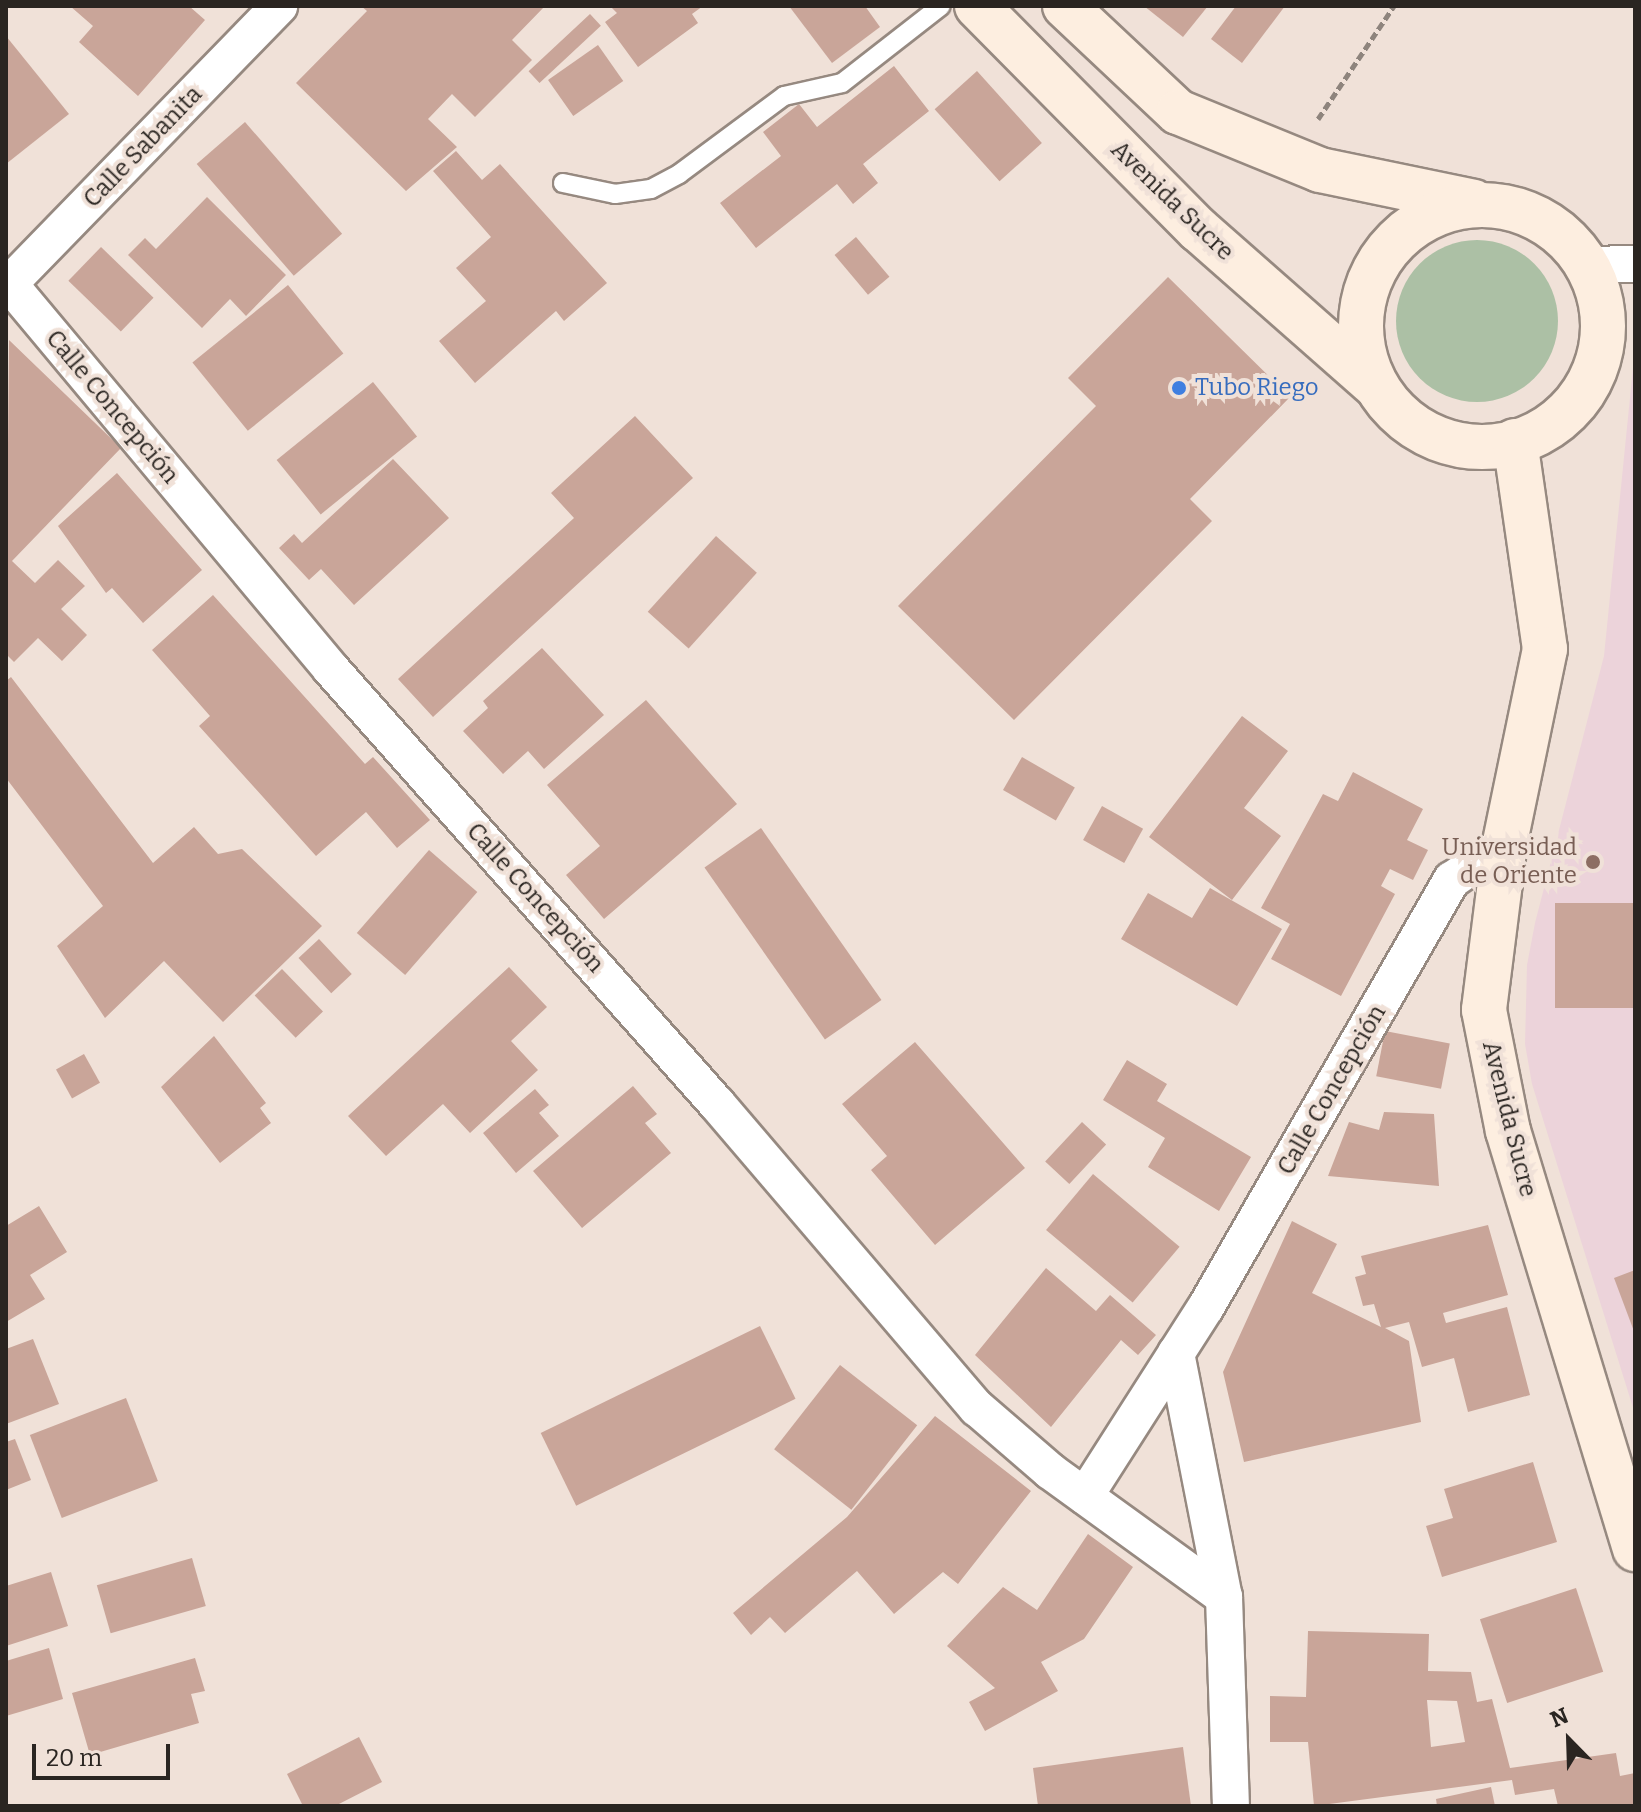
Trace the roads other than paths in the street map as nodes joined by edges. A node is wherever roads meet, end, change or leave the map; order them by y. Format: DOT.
graph roads {
  1 [pos="279,6"];
  2 [pos="941,6"];
  3 [pos="977,6"];
  4 [pos="1065,6"];
  5 [pos="563,183"];
  6 [pos="1492,206"];
  7 [pos="1635,264"];
  8 [pos="1587,265"];
  9 [pos="7,284"];
  10 [pos="1376,386"];
  11 [pos="1515,441"];
  12 [pos="1505,843"];
  13 [pos="1176,1353"];
  14 [pos="1085,1496"];
  15 [pos="1635,1549"];
  16 [pos="1224,1597"];
  17 [pos="1231,1806"];
  1 -- 9 [label="street, Calle Sabanita"];
  2 -- 5 [label="lane"];
  3 -- 10 [label="street, Avenida Sucre"];
  4 -- 6 [label="street"];
  6 -- 8 [label="street"];
  6 -- 10 [label="street"];
  7 -- 8 [label="street"];
  8 -- 11 [label="street"];
  9 -- 14 [label="street, Calle Concepción"];
  10 -- 11 [label="street"];
  11 -- 12 [label="street, Avenida Sucre"];
  12 -- 13 [label="street, Calle Concepción"];
  12 -- 15 [label="street, Avenida Sucre"];
  13 -- 14 [label="street, Calle Concepción"];
  13 -- 16 [label="street"];
  14 -- 16 [label="street, Calle Concepción"];
  16 -- 17 [label="street"];
}
